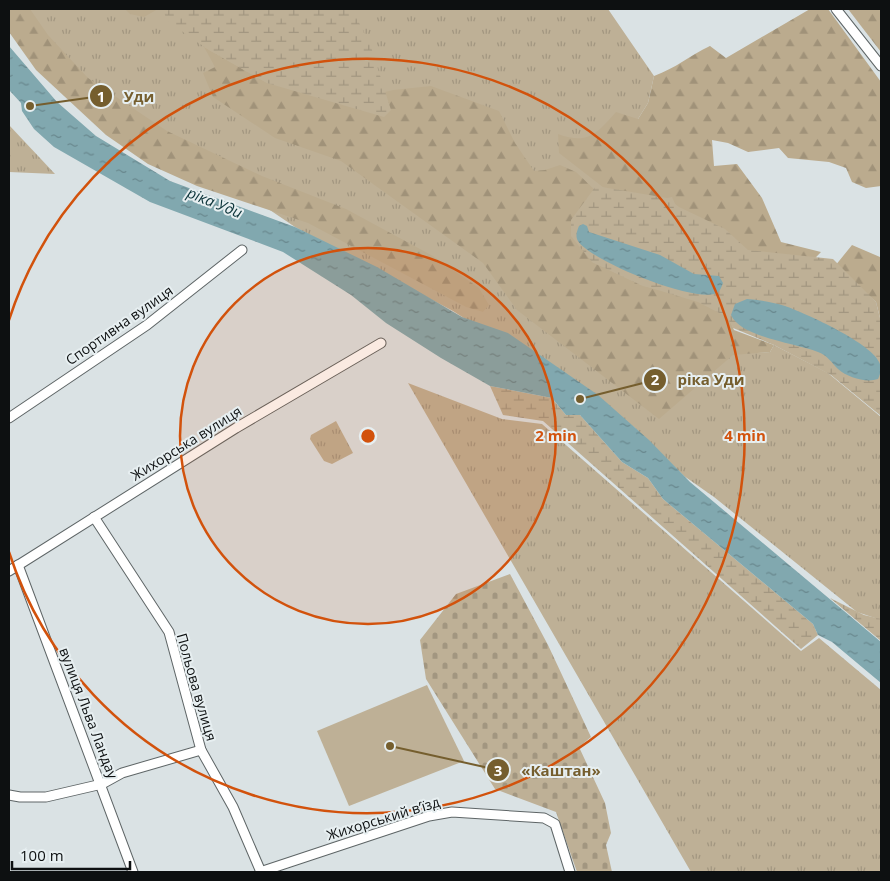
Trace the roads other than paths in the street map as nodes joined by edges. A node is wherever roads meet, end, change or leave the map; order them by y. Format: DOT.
graph roads {
  1 [pos="836,9"];
  2 [pos="881,66"];
  3 [pos="242,250"];
  4 [pos="381,343"];
  5 [pos="9,418"];
  6 [pos="94,517"];
  7 [pos="18,565"];
  8 [pos="9,571"];
  9 [pos="201,750"];
  10 [pos="102,784"];
  11 [pos="9,795"];
  12 [pos="133,872"];
  13 [pos="260,872"];
  14 [pos="570,872"];
  1 -- 2 [label="street"];
  3 -- 5 [label="street, Спортивна вулиця"];
  4 -- 6 [label="street, Жихорська вулиця"];
  6 -- 7 [label="street, Жихорська вулиця"];
  6 -- 9 [label="street, Польова вулиця"];
  7 -- 8 [label="street, Жихорська вулиця"];
  7 -- 10 [label="street, вулиця Льва Ландау"];
  9 -- 10 [label="street"];
  9 -- 13 [label="street, Польова вулиця"];
  10 -- 11 [label="street"];
  10 -- 12 [label="street, вулиця Льва Ландау"];
  13 -- 14 [label="street, Жихорський в’їзд"];
}
